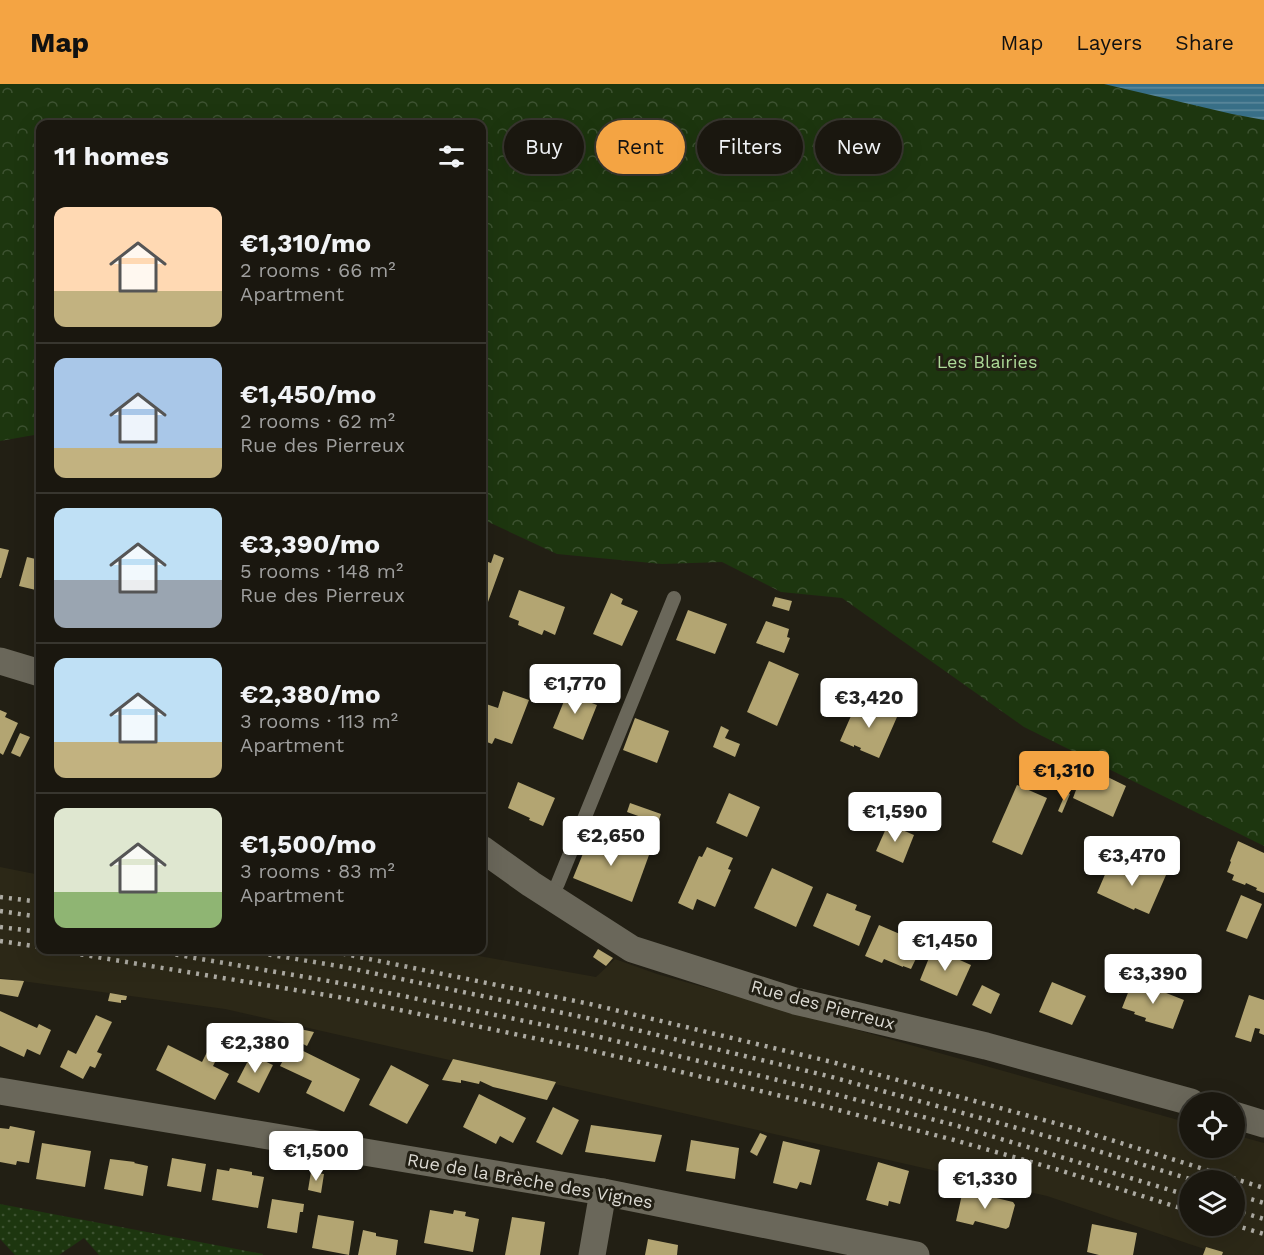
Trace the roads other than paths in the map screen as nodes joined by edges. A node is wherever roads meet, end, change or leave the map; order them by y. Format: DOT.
graph roads {
  1 [pos="674,598"];
  2 [pos="0,661"];
  3 [pos="36,672"];
  4 [pos="486,852"];
  5 [pos="550,897"];
  6 [pos="0,1091"];
  7 [pos="1179,1099"];
  8 [pos="1245,1118"];
  9 [pos="1264,1124"];
  10 [pos="603,1192"];
  11 [pos="592,1255"];
  12 [pos="916,1255"];
  1 -- 5 [label="lane"];
  2 -- 3 [label="street"];
  4 -- 5 [label="street, Rue des Pierreux"];
  5 -- 7 [label="street, Rue des Pierreux"];
  6 -- 10 [label="street, Rue de la Brèche des Vignes"];
  8 -- 9 [label="street"];
  10 -- 11 [label="street"];
  10 -- 12 [label="street, Rue de la Brèche des Vignes"];
}
